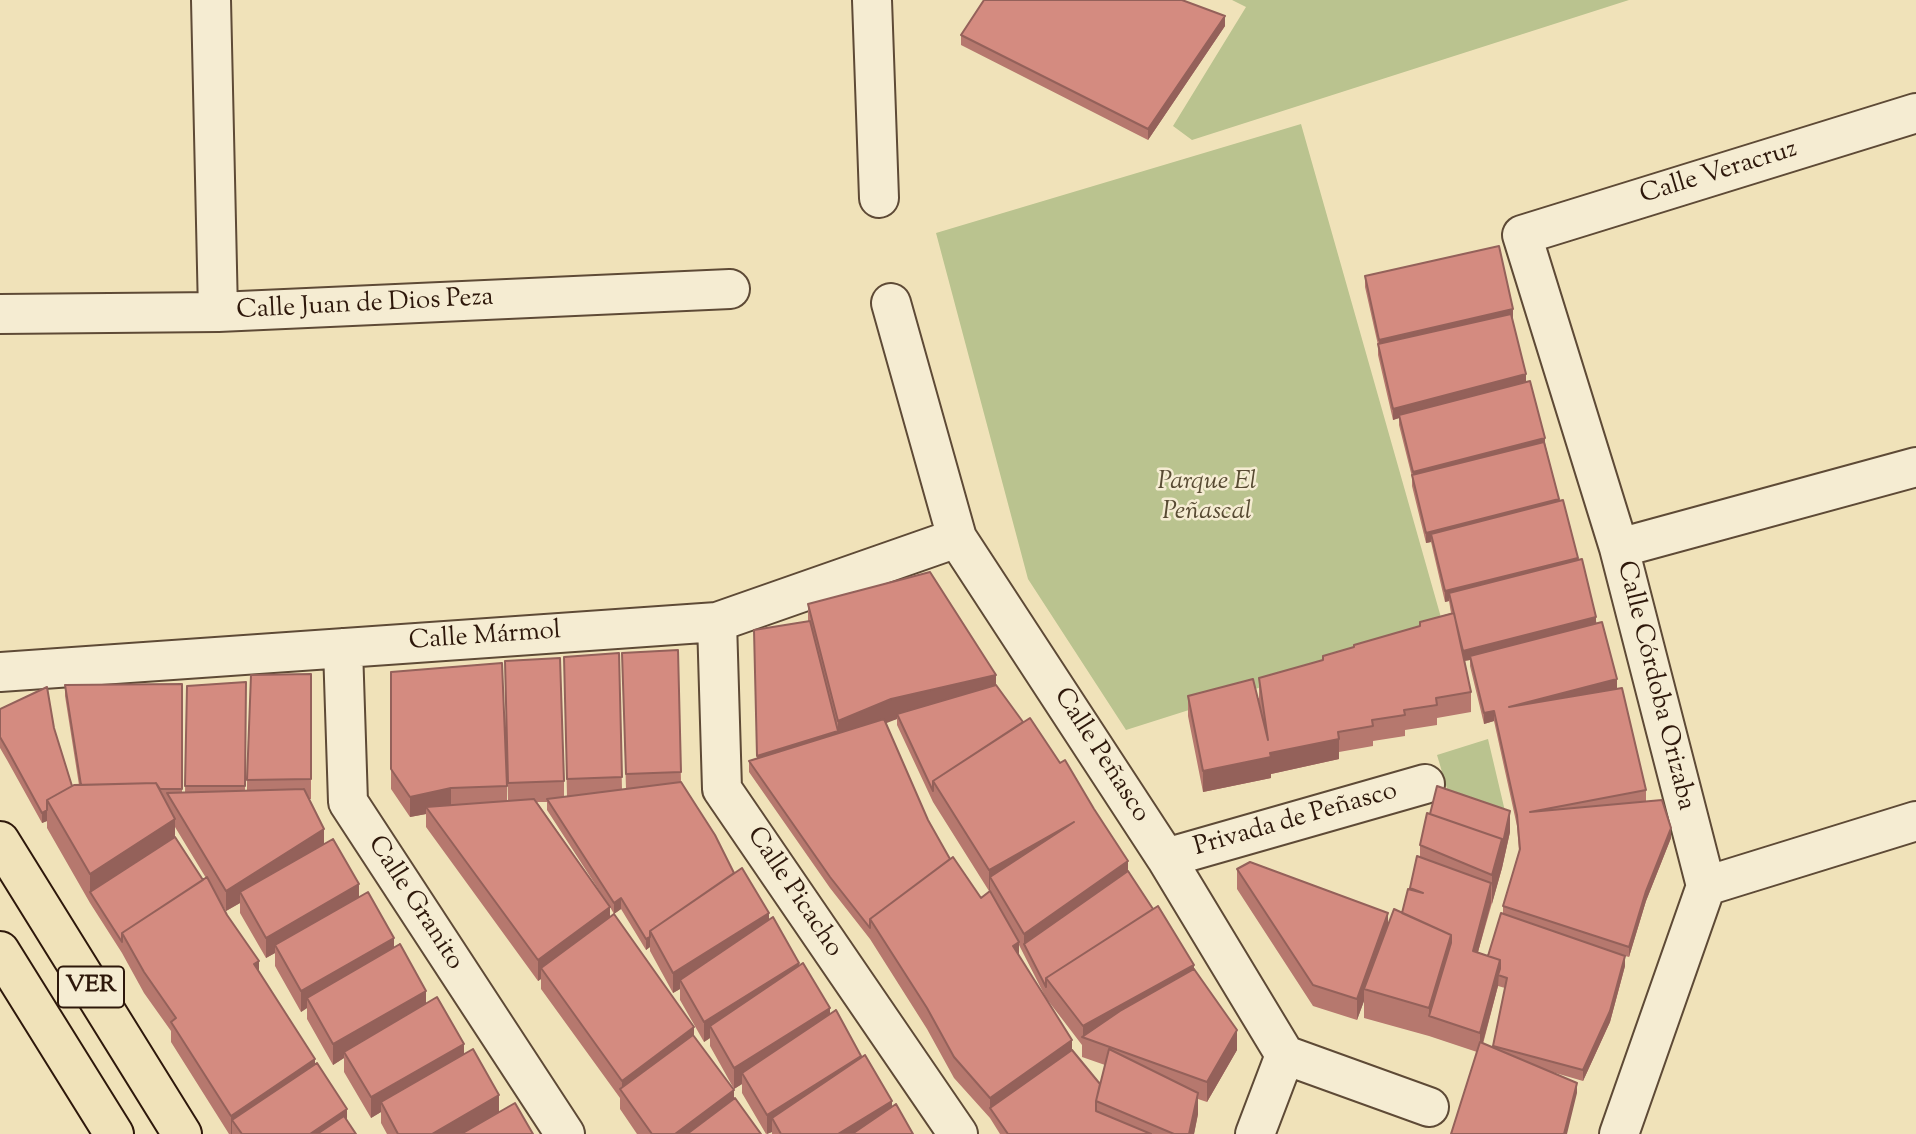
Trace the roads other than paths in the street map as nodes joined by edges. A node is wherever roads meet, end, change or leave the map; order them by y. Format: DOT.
graph roads {
  1 [pos="211,0"];
  2 [pos="872,0"];
  3 [pos="1916,113"];
  4 [pos="879,198"];
  5 [pos="1522,235"];
  6 [pos="730,289"];
  7 [pos="891,303"];
  8 [pos="218,312"];
  9 [pos="0,314"];
  10 [pos="1916,467"];
  11 [pos="957,538"];
  12 [pos="1619,548"];
  13 [pos="717,622"];
  14 [pos="343,648"];
  15 [pos="0,672"];
  16 [pos="1425,784"];
  17 [pos="1916,821"];
  18 [pos="0,841"];
  19 [pos="1167,858"];
  20 [pos="1706,886"];
  21 [pos="0,951"];
  22 [pos="1285,1055"];
  23 [pos="1429,1107"];
  24 [pos="114,1134"];
  25 [pos="182,1134"];
  26 [pos="565,1134"];
  27 [pos="958,1134"];
  28 [pos="1255,1134"];
  29 [pos="1619,1134"];
  1 -- 8 [label="street"];
  2 -- 4 [label="street"];
  3 -- 5 [label="street, Calle Veracruz"];
  5 -- 12 [label="street, Calle Córdoba Orizaba"];
  6 -- 8 [label="street, Calle Juan de Dios Peza"];
  7 -- 11 [label="street, Calle Peñasco"];
  8 -- 9 [label="street, Calle Juan de Dios Peza"];
  10 -- 12 [label="street"];
  11 -- 13 [label="street, Calle Mármol"];
  11 -- 19 [label="street, Calle Peñasco"];
  12 -- 20 [label="street, Calle Córdoba Orizaba"];
  13 -- 14 [label="street, Calle Mármol"];
  13 -- 27 [label="street, Calle Picacho"];
  14 -- 15 [label="street, Calle Mármol"];
  14 -- 26 [label="street, Calle Granito"];
  16 -- 19 [label="street, Privada de Peñasco"];
  17 -- 20 [label="street"];
  18 -- 25 [label="main road, VER"];
  19 -- 22 [label="street, Calle Peñasco"];
  20 -- 29 [label="street"];
  21 -- 24 [label="main road, VER"];
  22 -- 23 [label="street"];
  22 -- 28 [label="street"];
}
